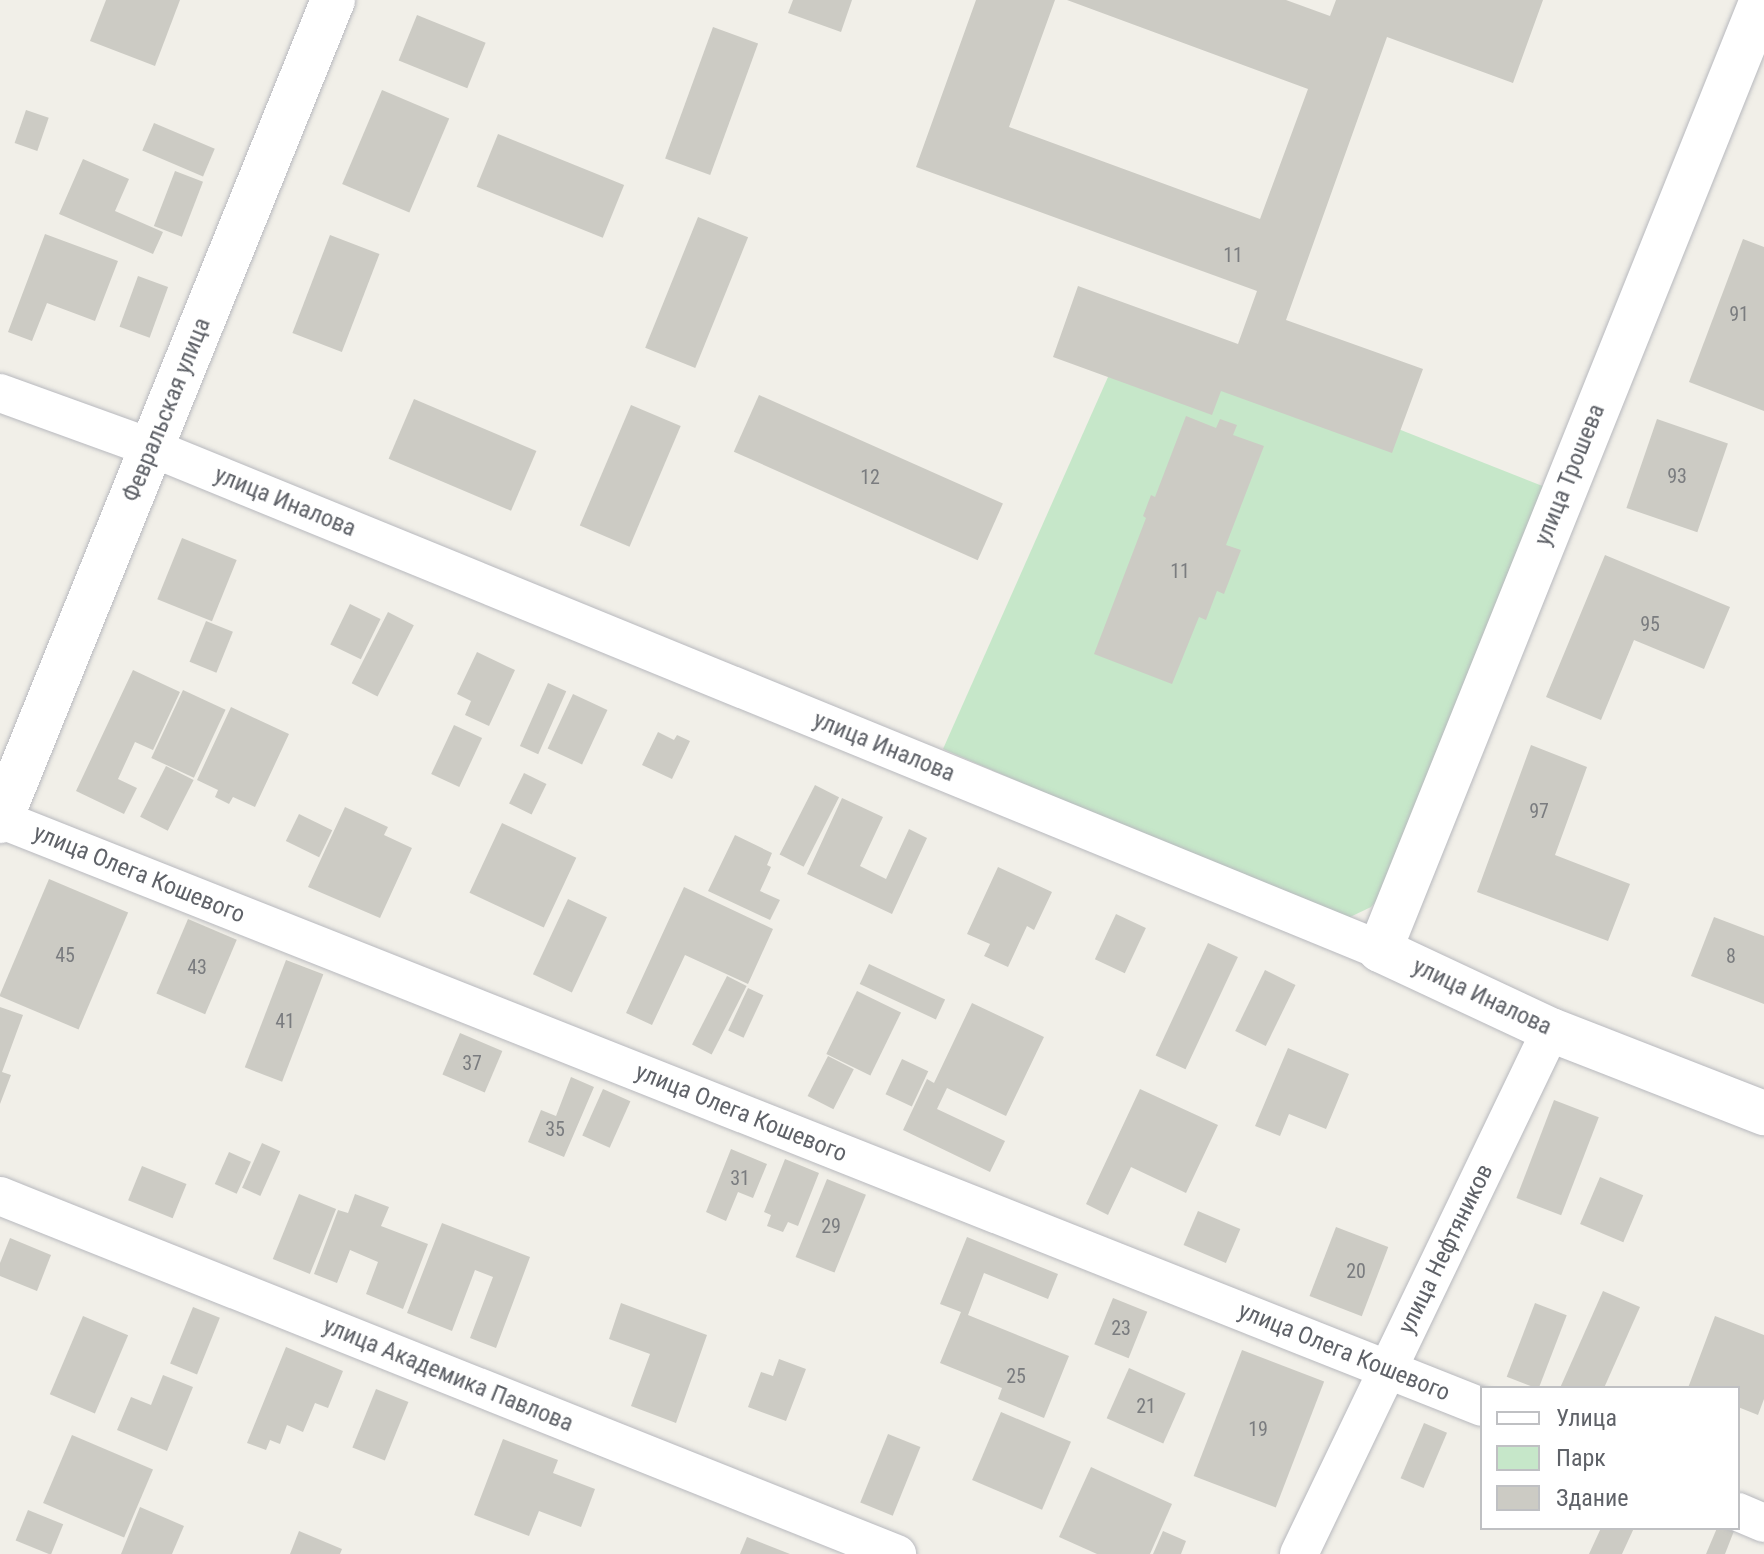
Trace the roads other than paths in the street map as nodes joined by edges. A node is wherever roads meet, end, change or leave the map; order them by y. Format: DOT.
graph roads {
  1 [pos="333,0"];
  2 [pos="1762,0"];
  3 [pos="0,393"];
  4 [pos="152,448"];
  5 [pos="0,820"];
  6 [pos="1380,950"];
  7 [pos="1551,1030"];
  8 [pos="1764,1113"];
  9 [pos="0,1196"];
  10 [pos="1388,1369"];
  11 [pos="1480,1406"];
  12 [pos="1740,1513"];
  13 [pos="1764,1523"];
  14 [pos="897,1554"];
  15 [pos="1299,1554"];
  1 -- 4 [label="street, Февральская улица"];
  2 -- 6 [label="street, улица Трошева"];
  3 -- 4 [label="street, улица Иналова"];
  4 -- 5 [label="street, Февральская улица"];
  4 -- 6 [label="street, улица Иналова"];
  5 -- 10 [label="street, улица Олега Кошевого"];
  6 -- 7 [label="street, улица Иналова"];
  7 -- 8 [label="street, улица Иналова"];
  7 -- 10 [label="street, улица Нефтяников"];
  9 -- 14 [label="street, улица Академика Павлова"];
  10 -- 11 [label="street, улица Олега Кошевого"];
  10 -- 15 [label="street, улица Нефтяников"];
  12 -- 13 [label="street"];
}
